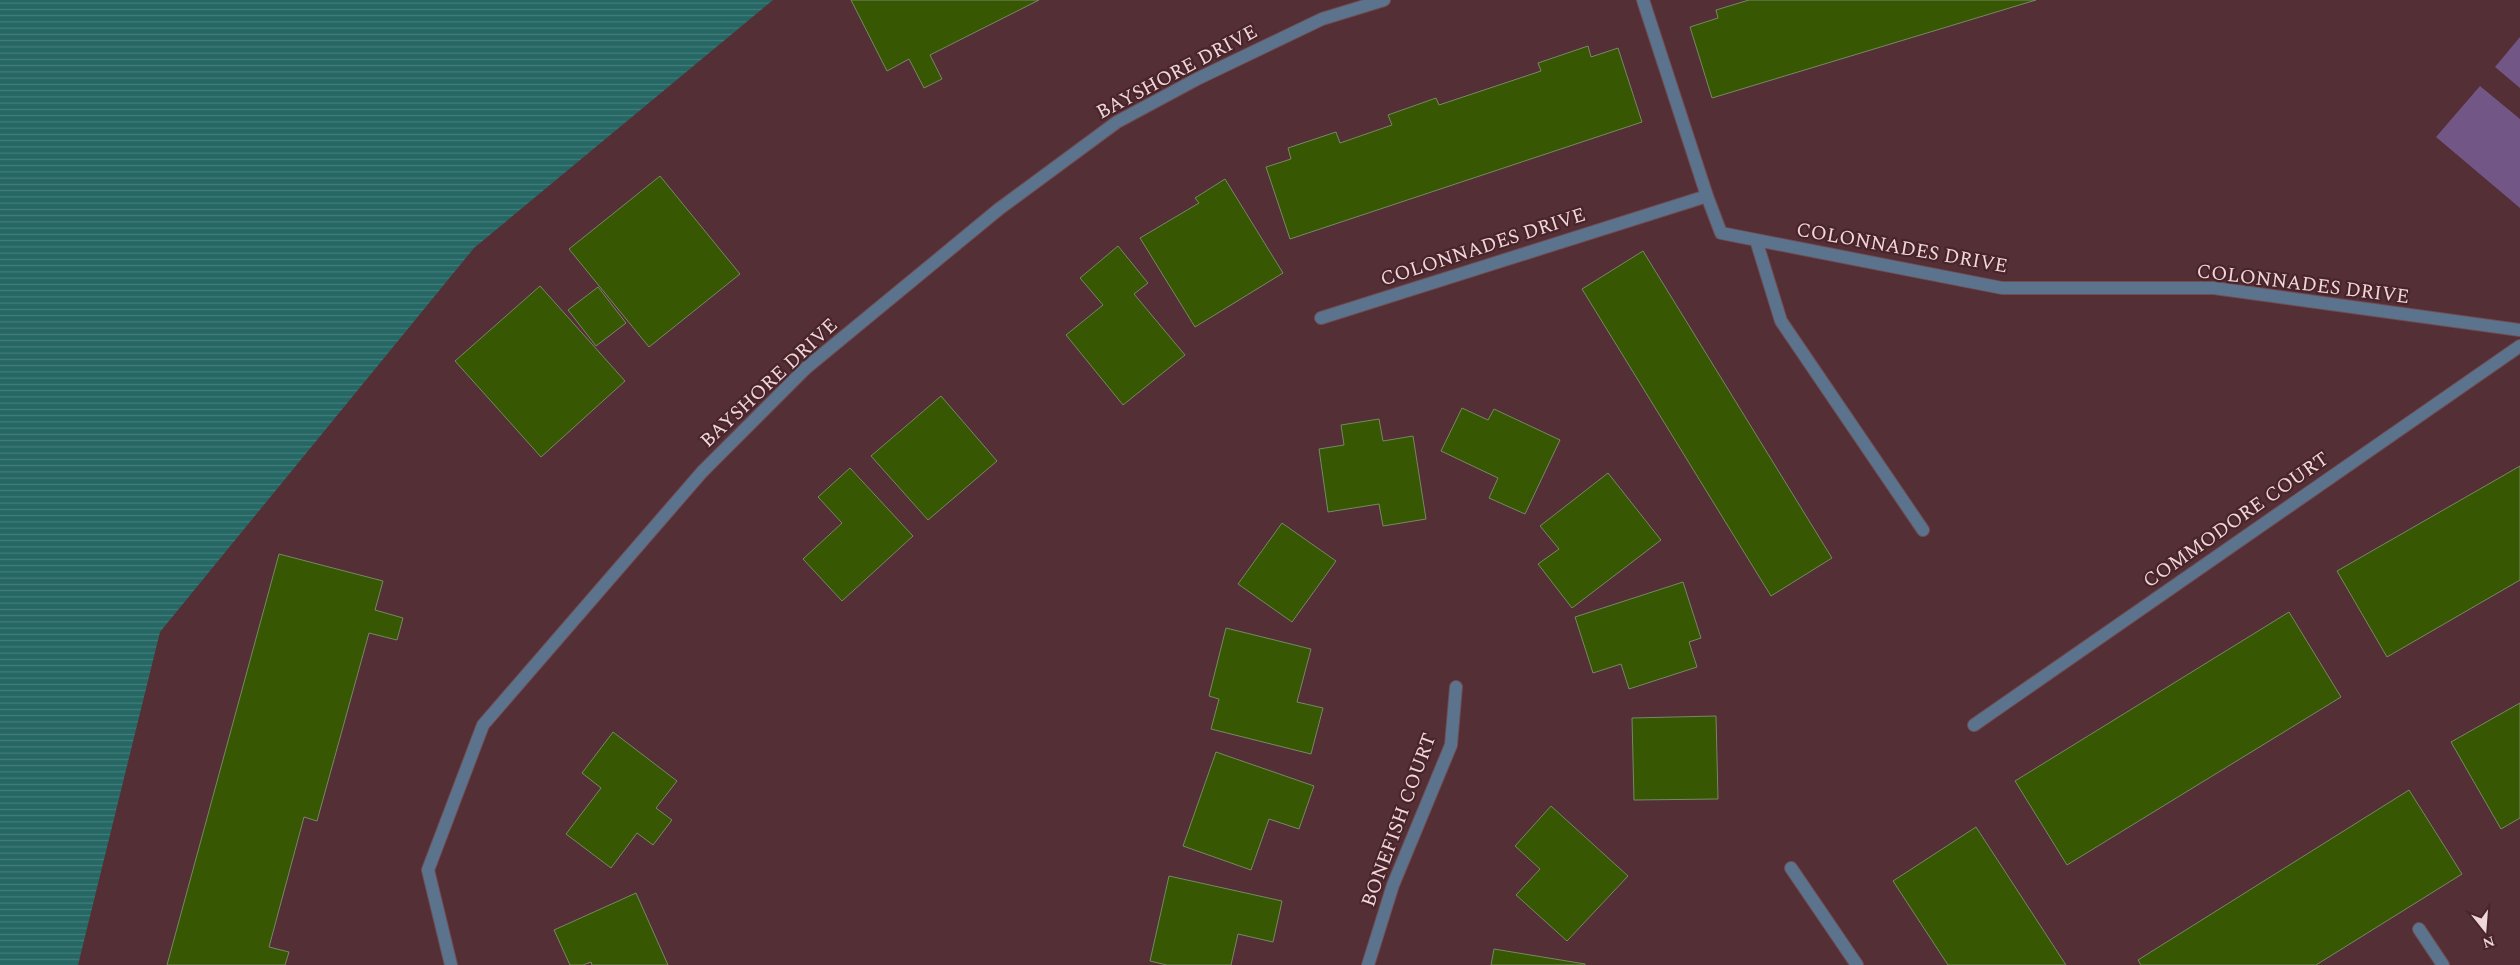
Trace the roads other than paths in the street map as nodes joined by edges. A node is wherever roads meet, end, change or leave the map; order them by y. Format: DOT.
graph roads {
  1 [pos="1384,0"];
  2 [pos="1643,0"];
  3 [pos="1707,196"];
  4 [pos="1756,240"];
  5 [pos="1321,318"];
  6 [pos="2520,330"];
  7 [pos="2520,346"];
  8 [pos="1924,530"];
  9 [pos="1456,686"];
  10 [pos="1974,725"];
  11 [pos="1791,868"];
  12 [pos="2419,929"];
  13 [pos="451,965"];
  14 [pos="1368,965"];
  15 [pos="1857,965"];
  16 [pos="2443,965"];
  1 -- 13 [label="street, BAYSHORE DRIVE"];
  2 -- 3 [label="street"];
  3 -- 4 [label="street, COLONNADES DRIVE"];
  3 -- 5 [label="street, COLONNADES DRIVE"];
  4 -- 6 [label="street, COLONNADES DRIVE"];
  4 -- 8 [label="street"];
  7 -- 10 [label="street, COMMODORE COURT"];
  9 -- 14 [label="street, BONEFISH COURT"];
  11 -- 15 [label="street"];
  12 -- 16 [label="street"];
}
